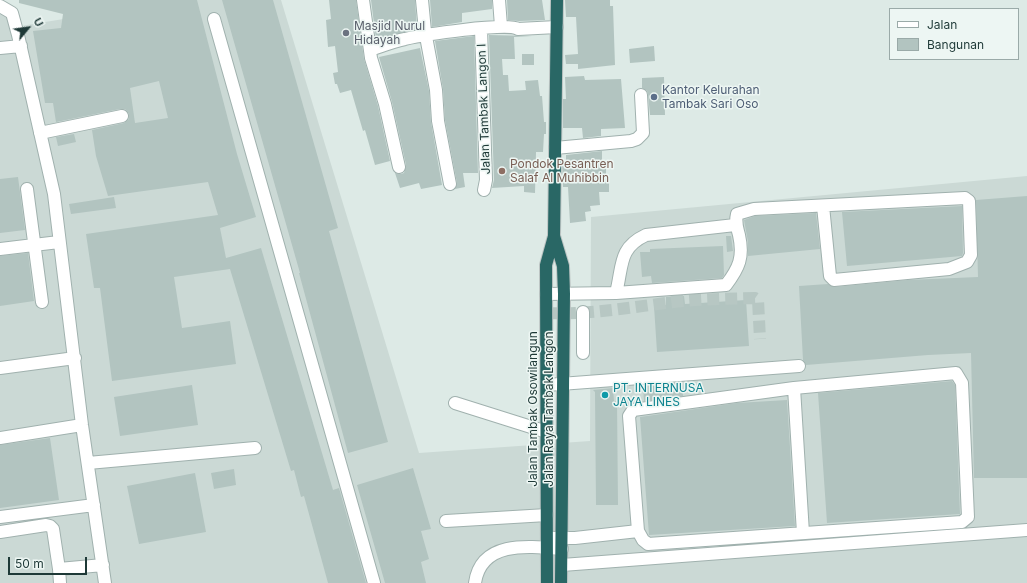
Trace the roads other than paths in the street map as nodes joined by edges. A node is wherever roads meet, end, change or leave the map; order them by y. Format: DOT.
graph roads {
  1 [pos="363,0"];
  2 [pos="422,0"];
  3 [pos="499,0"];
  4 [pos="557,0"];
  5 [pos="0,6"];
  6 [pos="214,20"];
  7 [pos="501,26"];
  8 [pos="557,27"];
  9 [pos="480,29"];
  10 [pos="426,35"];
  11 [pos="21,46"];
  12 [pos="0,48"];
  13 [pos="370,50"];
  14 [pos="641,95"];
  15 [pos="122,116"];
  16 [pos="40,133"];
  17 [pos="555,148"];
  18 [pos="399,167"];
  19 [pos="450,184"];
  20 [pos="27,190"];
  21 [pos="484,190"];
  22 [pos="823,206"];
  23 [pos="735,225"];
  24 [pos="554,236"];
  25 [pos="59,242"];
  26 [pos="35,245"];
  27 [pos="0,249"];
  28 [pos="616,293"];
  29 [pos="546,294"];
  30 [pos="564,294"];
  31 [pos="42,302"];
  32 [pos="583,312"];
  33 [pos="583,353"];
  34 [pos="75,358"];
  35 [pos="799,366"];
  36 [pos="0,368"];
  37 [pos="547,385"];
  38 [pos="562,386"];
  39 [pos="794,388"];
  40 [pos="455,403"];
  41 [pos="82,425"];
  42 [pos="547,432"];
  43 [pos="0,438"];
  44 [pos="255,448"];
  45 [pos="88,463"];
  46 [pos="94,506"];
  47 [pos="547,515"];
  48 [pos="0,517"];
  49 [pos="446,521"];
  50 [pos="638,530"];
  51 [pos="1027,530"];
  52 [pos="0,532"];
  53 [pos="803,533"];
  54 [pos="547,543"];
  55 [pos="562,544"];
  56 [pos="103,565"];
  57 [pos="562,565"];
  58 [pos="59,569"];
  59 [pos="60,583"];
  60 [pos="105,583"];
  61 [pos="374,583"];
  62 [pos="475,583"];
  63 [pos="547,583"];
  64 [pos="561,583"];
  1 -- 13 [label="street"];
  2 -- 10 [label="street"];
  3 -- 7 [label="street"];
  4 -- 8 [label="highway"];
  5 -- 11 [label="street"];
  6 -- 61 [label="street"];
  7 -- 8 [label="street"];
  7 -- 9 [label="street"];
  8 -- 17 [label="highway"];
  9 -- 10 [label="street"];
  9 -- 21 [label="street, Jalan Tambak Langon I"];
  10 -- 13 [label="street"];
  10 -- 19 [label="street"];
  11 -- 12 [label="street"];
  11 -- 16 [label="street"];
  13 -- 18 [label="street"];
  14 -- 17 [label="street"];
  15 -- 16 [label="street"];
  16 -- 25 [label="street"];
  17 -- 24 [label="highway"];
  20 -- 26 [label="street"];
  22 -- 22 [label="street"];
  22 -- 23 [label="street"];
  23 -- 28 [label="street"];
  23 -- 28 [label="street"];
  24 -- 29 [label="highway, Jalan Tambak Osowilangun"];
  24 -- 30 [label="highway, Jalan Raya Tambak Langon"];
  25 -- 26 [label="street"];
  25 -- 34 [label="street"];
  26 -- 27 [label="street"];
  26 -- 31 [label="street"];
  28 -- 30 [label="street"];
  29 -- 30 [label="street"];
  29 -- 37 [label="highway, Jalan Tambak Osowilangun"];
  30 -- 38 [label="highway, Jalan Raya Tambak Langon"];
  32 -- 33 [label="street"];
  34 -- 36 [label="street"];
  34 -- 41 [label="street"];
  35 -- 38 [label="street"];
  37 -- 38 [label="street"];
  37 -- 42 [label="highway, Jalan Tambak Osowilangun"];
  38 -- 55 [label="highway, Jalan Raya Tambak Langon"];
  39 -- 50 [label="street"];
  39 -- 53 [label="street"];
  39 -- 53 [label="street"];
  40 -- 42 [label="street"];
  41 -- 43 [label="street"];
  41 -- 45 [label="street"];
  42 -- 47 [label="highway, Jalan Tambak Osowilangun"];
  44 -- 45 [label="street"];
  45 -- 46 [label="street"];
  46 -- 48 [label="street"];
  46 -- 56 [label="street"];
  47 -- 49 [label="street"];
  47 -- 54 [label="highway, Jalan Tambak Osowilangun"];
  50 -- 53 [label="street"];
  50 -- 55 [label="street"];
  51 -- 57 [label="street"];
  52 -- 58 [label="street"];
  54 -- 55 [label="street"];
  54 -- 62 [label="street"];
  54 -- 63 [label="highway, Jalan Tambak Osowilangun"];
  55 -- 57 [label="highway, Jalan Raya Tambak Langon"];
  56 -- 58 [label="street"];
  56 -- 60 [label="street"];
  57 -- 64 [label="highway, Jalan Raya Tambak Langon"];
  58 -- 59 [label="street"];
}
